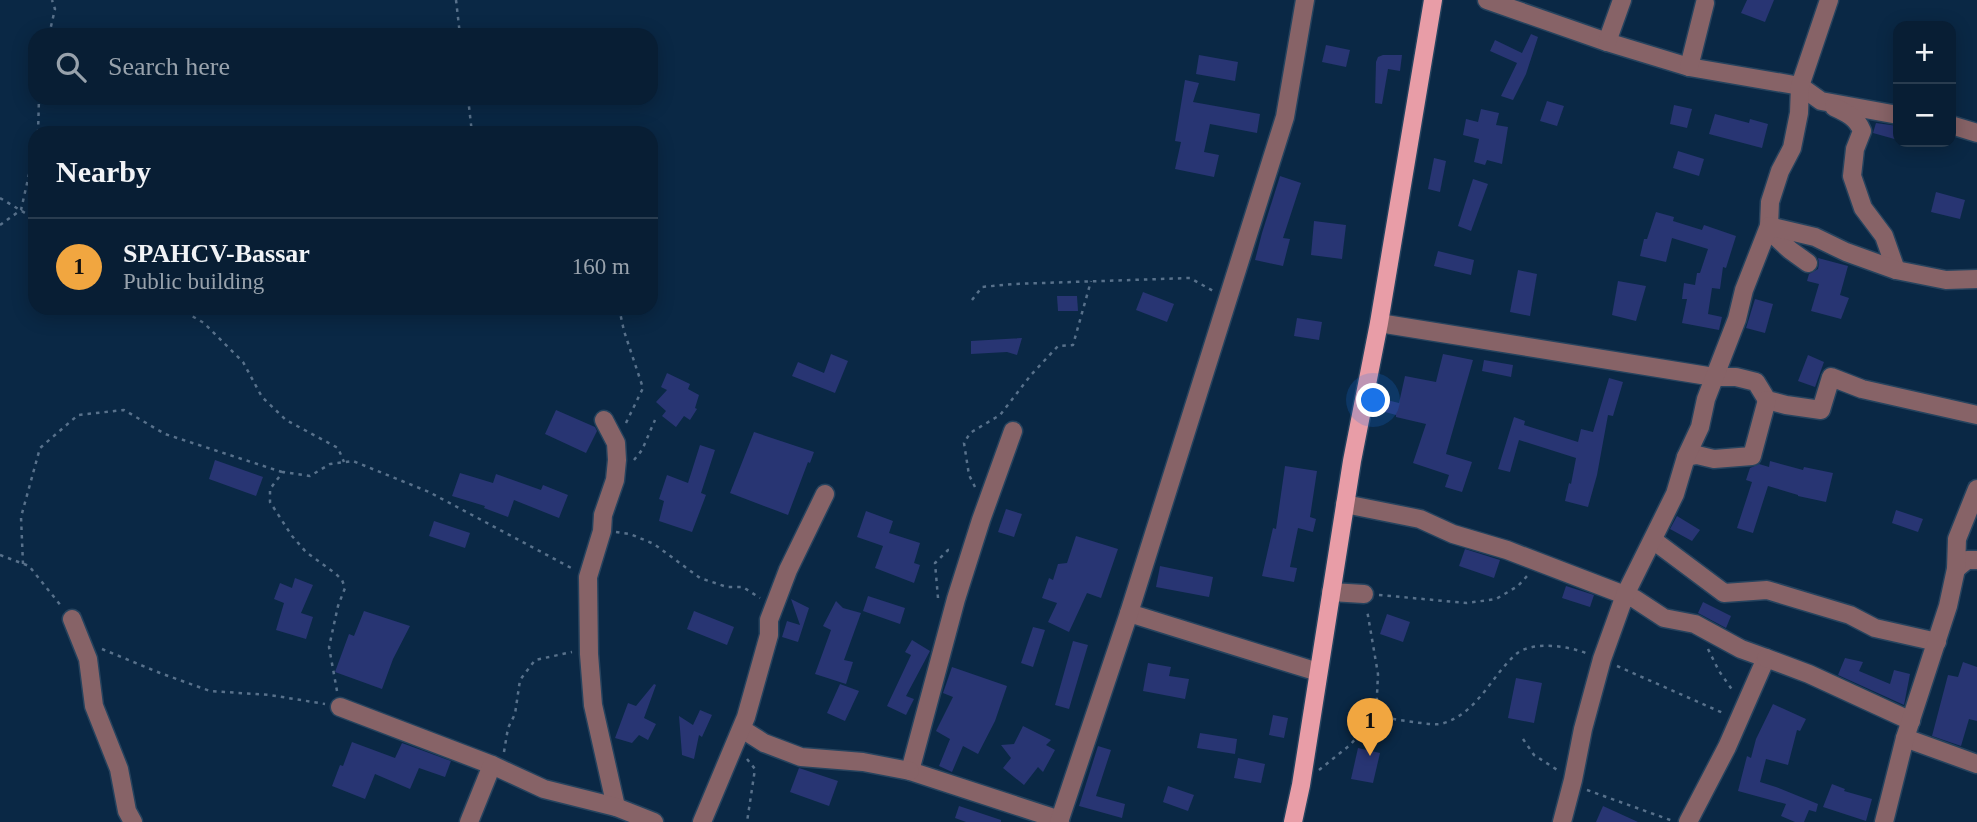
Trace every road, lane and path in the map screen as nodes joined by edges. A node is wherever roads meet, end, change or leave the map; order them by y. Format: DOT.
graph roads {
  1 [pos="52,0"];
  2 [pos="456,0"];
  3 [pos="1306,0"];
  4 [pos="1433,0"];
  5 [pos="1487,0"];
  6 [pos="1622,0"];
  7 [pos="1829,0"];
  8 [pos="1705,3"];
  9 [pos="51,28"];
  10 [pos="459,28"];
  11 [pos="1607,42"];
  12 [pos="1689,67"];
  13 [pos="1800,86"];
  14 [pos="1821,101"];
  15 [pos="39,105"];
  16 [pos="469,105"];
  17 [pos="1893,114"];
  18 [pos="38,126"];
  19 [pos="471,126"];
  20 [pos="1956,126"];
  21 [pos="1977,132"];
  22 [pos="28,179"];
  23 [pos="0,198"];
  24 [pos="21,210"];
  25 [pos="28,214"];
  26 [pos="0,225"];
  27 [pos="1769,226"];
  28 [pos="1808,263"];
  29 [pos="1896,270"];
  30 [pos="1977,279"];
  31 [pos="1091,281"];
  32 [pos="1227,298"];
  33 [pos="972,300"];
  34 [pos="190,315"];
  35 [pos="621,315"];
  36 [pos="1379,323"];
  37 [pos="1714,377"];
  38 [pos="1767,400"];
  39 [pos="1977,415"];
  40 [pos="604,420"];
  41 [pos="655,420"];
  42 [pos="1013,432"];
  43 [pos="616,443"];
  44 [pos="1686,457"];
  45 [pos="633,460"];
  46 [pos="344,462"];
  47 [pos="283,472"];
  48 [pos="1977,489"];
  49 [pos="825,494"];
  50 [pos="1345,504"];
  51 [pos="981,520"];
  52 [pos="602,531"];
  53 [pos="1653,540"];
  54 [pos="1977,560"];
  55 [pos="1540,563"];
  56 [pos="23,564"];
  57 [pos="1956,569"];
  58 [pos="588,578"];
  59 [pos="1331,592"];
  60 [pos="1364,594"];
  61 [pos="1625,595"];
  62 [pos="1129,613"];
  63 [pos="72,619"];
  64 [pos="769,620"];
  65 [pos="1937,642"];
  66 [pos="1707,648"];
  67 [pos="589,654"];
  68 [pos="1766,658"];
  69 [pos="1602,659"];
  70 [pos="1318,672"];
  71 [pos="160,673"];
  72 [pos="340,707"];
  73 [pos="1741,714"];
  74 [pos="1376,716"];
  75 [pos="1911,721"];
  76 [pos="739,737"];
  77 [pos="1905,738"];
  78 [pos="1523,739"];
  79 [pos="1977,764"];
  80 [pos="497,767"];
  81 [pos="910,771"];
  82 [pos="1573,780"];
  83 [pos="1301,785"];
  84 [pos="616,807"];
  85 [pos="1059,821"];
  86 [pos="133,822"];
  87 [pos="469,822"];
  88 [pos="654,822"];
  89 [pos="702,822"];
  90 [pos="747,822"];
  91 [pos="1293,822"];
  92 [pos="1562,822"];
  93 [pos="1675,822"];
  94 [pos="1688,822"];
  95 [pos="1884,822"];
  1 -- 9 [label="path"];
  2 -- 10 [label="path"];
  3 -- 32 [label="street"];
  4 -- 36 [label="main road"];
  5 -- 11 [label="street"];
  6 -- 11 [label="street"];
  7 -- 13 [label="street"];
  8 -- 12 [label="street"];
  11 -- 12 [label="street"];
  12 -- 13 [label="street"];
  13 -- 14 [label="street"];
  13 -- 27 [label="street"];
  14 -- 17 [label="street"];
  14 -- 29 [label="street"];
  15 -- 18 [label="path"];
  16 -- 19 [label="path"];
  20 -- 21 [label="street"];
  22 -- 24 [label="path"];
  23 -- 24 [label="path"];
  24 -- 25 [label="path"];
  24 -- 26 [label="path"];
  27 -- 28 [label="street"];
  27 -- 29 [label="street"];
  27 -- 37 [label="street"];
  29 -- 30 [label="street"];
  31 -- 32 [label="path"];
  31 -- 33 [label="path"];
  31 -- 51 [label="path"];
  32 -- 62 [label="street"];
  34 -- 46 [label="path"];
  35 -- 43 [label="path"];
  36 -- 37 [label="street"];
  36 -- 50 [label="main road"];
  37 -- 38 [label="street"];
  37 -- 44 [label="street"];
  38 -- 39 [label="street"];
  38 -- 44 [label="street"];
  40 -- 43 [label="street"];
  41 -- 45 [label="path"];
  42 -- 51 [label="street"];
  43 -- 52 [label="street"];
  44 -- 53 [label="street"];
  46 -- 47 [label="path"];
  46 -- 58 [label="path"];
  47 -- 56 [label="path"];
  47 -- 72 [label="path"];
  48 -- 57 [label="street"];
  49 -- 64 [label="street"];
  50 -- 55 [label="street"];
  50 -- 59 [label="main road"];
  51 -- 81 [label="street"];
  52 -- 58 [label="street"];
  52 -- 64 [label="path"];
  53 -- 61 [label="street"];
  53 -- 65 [label="street"];
  54 -- 57 [label="street"];
  55 -- 60 [label="path"];
  55 -- 61 [label="street"];
  57 -- 65 [label="street"];
  58 -- 67 [label="street"];
  59 -- 60 [label="street"];
  59 -- 70 [label="main road"];
  60 -- 74 [label="path"];
  61 -- 68 [label="street"];
  61 -- 69 [label="street"];
  62 -- 70 [label="street"];
  62 -- 85 [label="street"];
  63 -- 86 [label="street"];
  64 -- 76 [label="street"];
  65 -- 75 [label="street"];
  66 -- 73 [label="path"];
  67 -- 80 [label="path"];
  67 -- 84 [label="street"];
  68 -- 73 [label="street"];
  68 -- 75 [label="street"];
  69 -- 73 [label="path"];
  69 -- 74 [label="path"];
  69 -- 82 [label="street"];
  70 -- 83 [label="main road"];
  71 -- 72 [label="path"];
  72 -- 80 [label="street"];
  73 -- 94 [label="street"];
  74 -- 83 [label="path"];
  75 -- 77 [label="street"];
  76 -- 81 [label="street"];
  76 -- 89 [label="street"];
  76 -- 90 [label="path"];
  77 -- 79 [label="street"];
  77 -- 95 [label="street"];
  78 -- 82 [label="path"];
  80 -- 84 [label="street"];
  80 -- 87 [label="street"];
  81 -- 85 [label="street"];
  82 -- 92 [label="street"];
  82 -- 93 [label="path"];
  83 -- 91 [label="main road"];
  84 -- 88 [label="street"];
}
